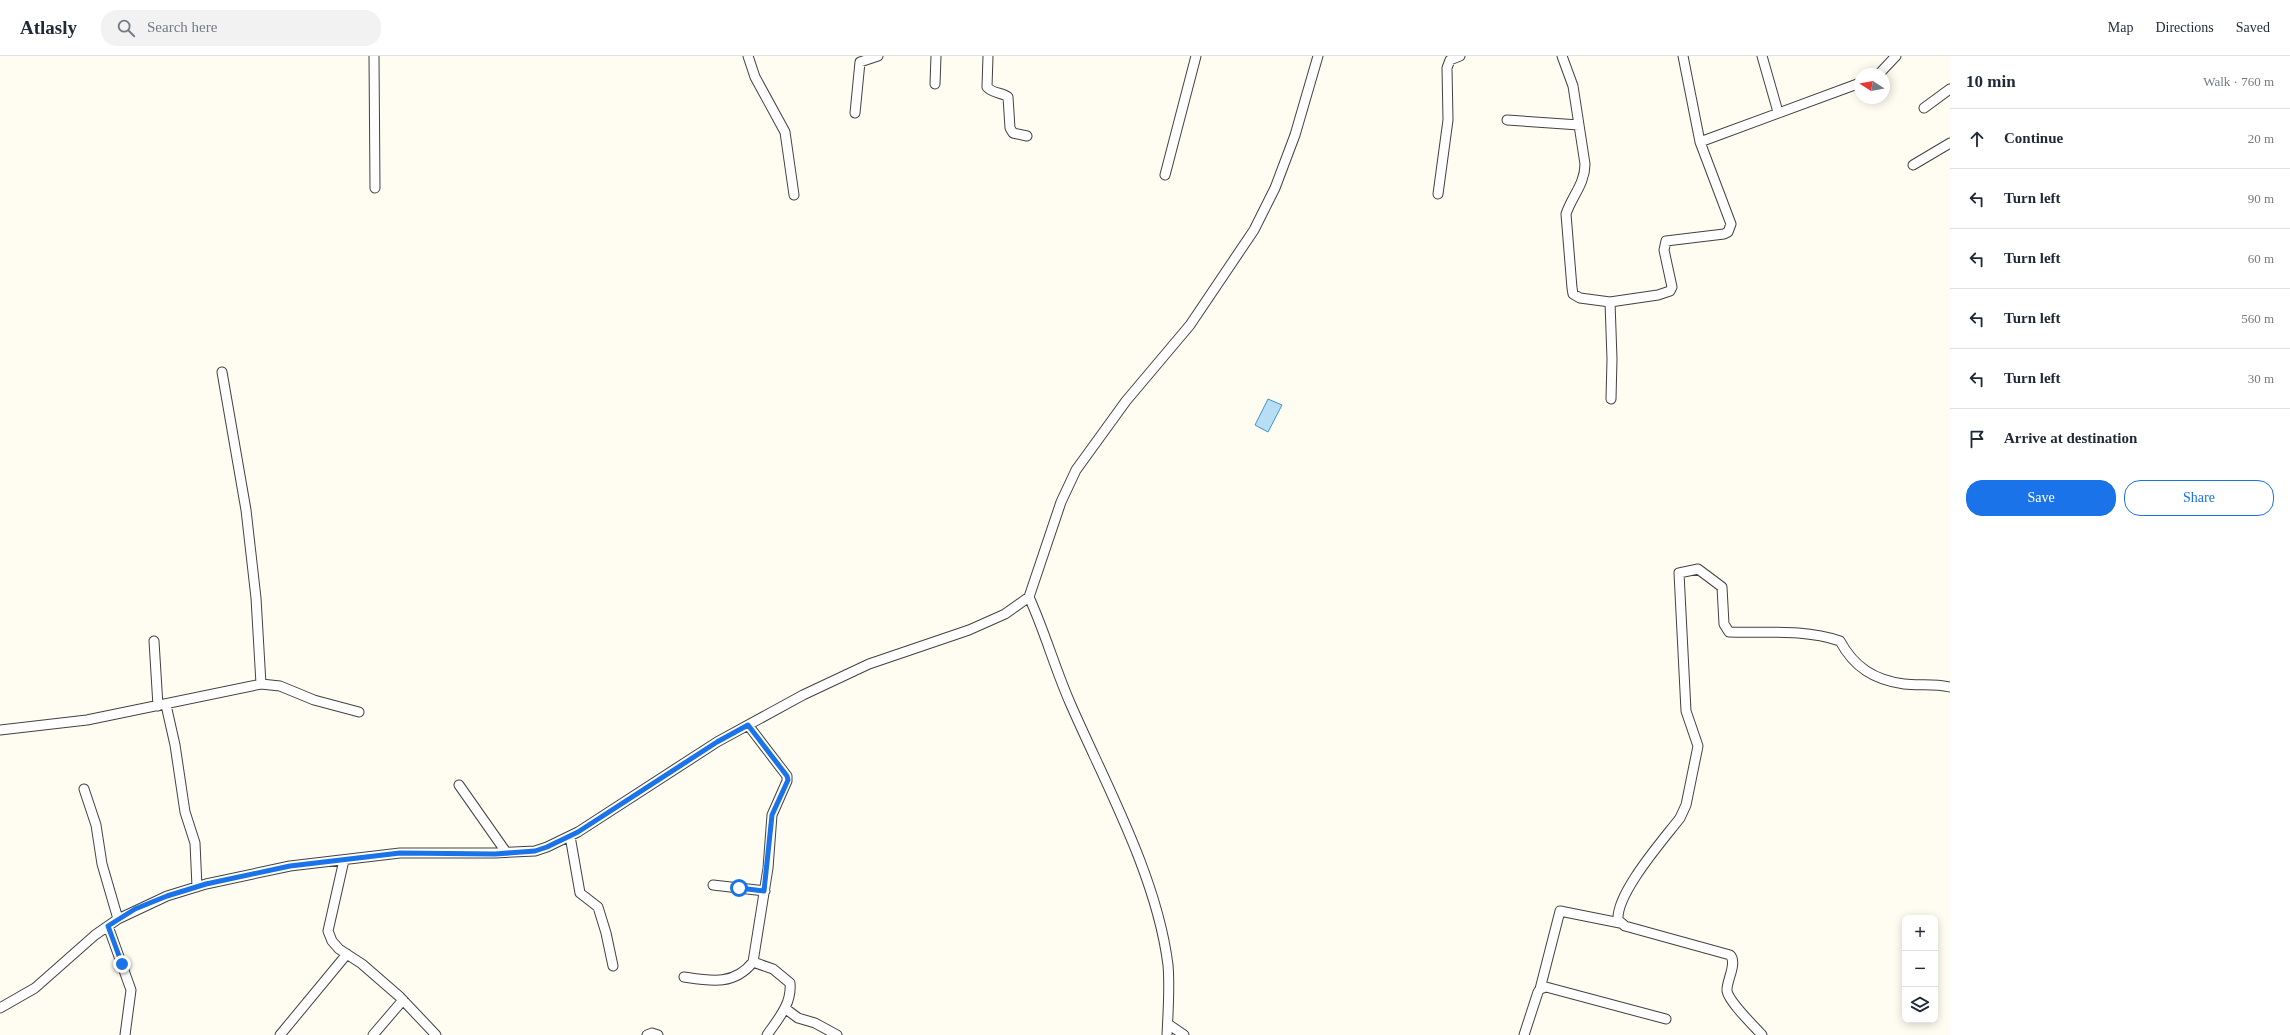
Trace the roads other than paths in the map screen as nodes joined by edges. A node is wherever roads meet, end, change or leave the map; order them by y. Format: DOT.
graph roads {
  1 [pos="374,56"];
  2 [pos="748,56"];
  3 [pos="878,56"];
  4 [pos="936,56"];
  5 [pos="988,56"];
  6 [pos="1196,56"];
  7 [pos="1318,56"];
  8 [pos="1460,56"];
  9 [pos="1562,56"];
  10 [pos="1683,56"];
  11 [pos="1762,56"];
  12 [pos="1896,56"];
  13 [pos="1885,68"];
  14 [pos="935,84"];
  15 [pos="1854,85"];
  16 [pos="1950,89"];
  17 [pos="1924,108"];
  18 [pos="1778,112"];
  19 [pos="855,113"];
  20 [pos="1507,120"];
  21 [pos="1579,125"];
  22 [pos="1027,136"];
  23 [pos="1700,142"];
  24 [pos="1950,143"];
  25 [pos="1913,165"];
  26 [pos="1165,174"];
  27 [pos="375,188"];
  28 [pos="1438,194"];
  29 [pos="794,195"];
  30 [pos="1610,302"];
  31 [pos="222,372"];
  32 [pos="1611,399"];
  33 [pos="1030,597"];
  34 [pos="154,641"];
  35 [pos="261,684"];
  36 [pos="1950,687"];
  37 [pos="162,706"];
  38 [pos="359,712"];
  39 [pos="748,725"];
  40 [pos="0,730"];
  41 [pos="459,785"];
  42 [pos="84,789"];
  43 [pos="570,836"];
  44 [pos="506,852"];
  45 [pos="344,860"];
  46 [pos="713,885"];
  47 [pos="197,887"];
  48 [pos="764,891"];
  49 [pos="118,919"];
  50 [pos="1620,923"];
  51 [pos="108,926"];
  52 [pos="347,954"];
  53 [pos="753,962"];
  54 [pos="613,966"];
  55 [pos="684,977"];
  56 [pos="1540,989"];
  57 [pos="403,1000"];
  58 [pos="0,1008"];
  59 [pos="786,1009"];
  60 [pos="1666,1019"];
  61 [pos="1168,1024"];
  62 [pos="125,1035"];
  63 [pos="280,1035"];
  64 [pos="373,1035"];
  65 [pos="436,1035"];
  66 [pos="647,1035"];
  67 [pos="658,1035"];
  68 [pos="767,1035"];
  69 [pos="837,1035"];
  70 [pos="1167,1035"];
  71 [pos="1184,1035"];
  72 [pos="1524,1035"];
  73 [pos="1762,1035"];
  1 -- 27 [label="street"];
  2 -- 29 [label="street"];
  3 -- 19 [label="street"];
  4 -- 14 [label="street"];
  5 -- 22 [label="street"];
  6 -- 26 [label="street"];
  7 -- 33 [label="street"];
  8 -- 28 [label="street"];
  9 -- 21 [label="street"];
  10 -- 23 [label="street"];
  11 -- 18 [label="street"];
  12 -- 13 [label="street"];
  15 -- 18 [label="street"];
  16 -- 17 [label="street"];
  18 -- 23 [label="street"];
  20 -- 21 [label="street"];
  21 -- 30 [label="street"];
  23 -- 30 [label="street"];
  24 -- 25 [label="street"];
  30 -- 32 [label="street"];
  31 -- 35 [label="street"];
  33 -- 39 [label="street"];
  33 -- 61 [label="street"];
  34 -- 37 [label="street"];
  35 -- 37 [label="street"];
  35 -- 38 [label="street"];
  36 -- 50 [label="street"];
  37 -- 40 [label="street"];
  37 -- 47 [label="street"];
  39 -- 43 [label="street"];
  39 -- 48 [label="street"];
  41 -- 44 [label="street"];
  42 -- 49 [label="street"];
  43 -- 44 [label="street"];
  43 -- 54 [label="street"];
  44 -- 45 [label="street"];
  45 -- 47 [label="street"];
  45 -- 52 [label="street"];
  46 -- 48 [label="street"];
  47 -- 49 [label="street"];
  48 -- 53 [label="street"];
  49 -- 51 [label="street"];
  50 -- 56 [label="street"];
  50 -- 73 [label="street"];
  51 -- 58 [label="street"];
  51 -- 62 [label="street"];
  52 -- 57 [label="street"];
  52 -- 63 [label="street"];
  53 -- 55 [label="street"];
  53 -- 59 [label="street"];
  56 -- 60 [label="street"];
  56 -- 72 [label="street"];
  57 -- 64 [label="street"];
  57 -- 65 [label="street"];
  59 -- 68 [label="street"];
  59 -- 69 [label="street"];
  61 -- 70 [label="street"];
  61 -- 71 [label="street"];
  66 -- 67 [label="street"];
}
